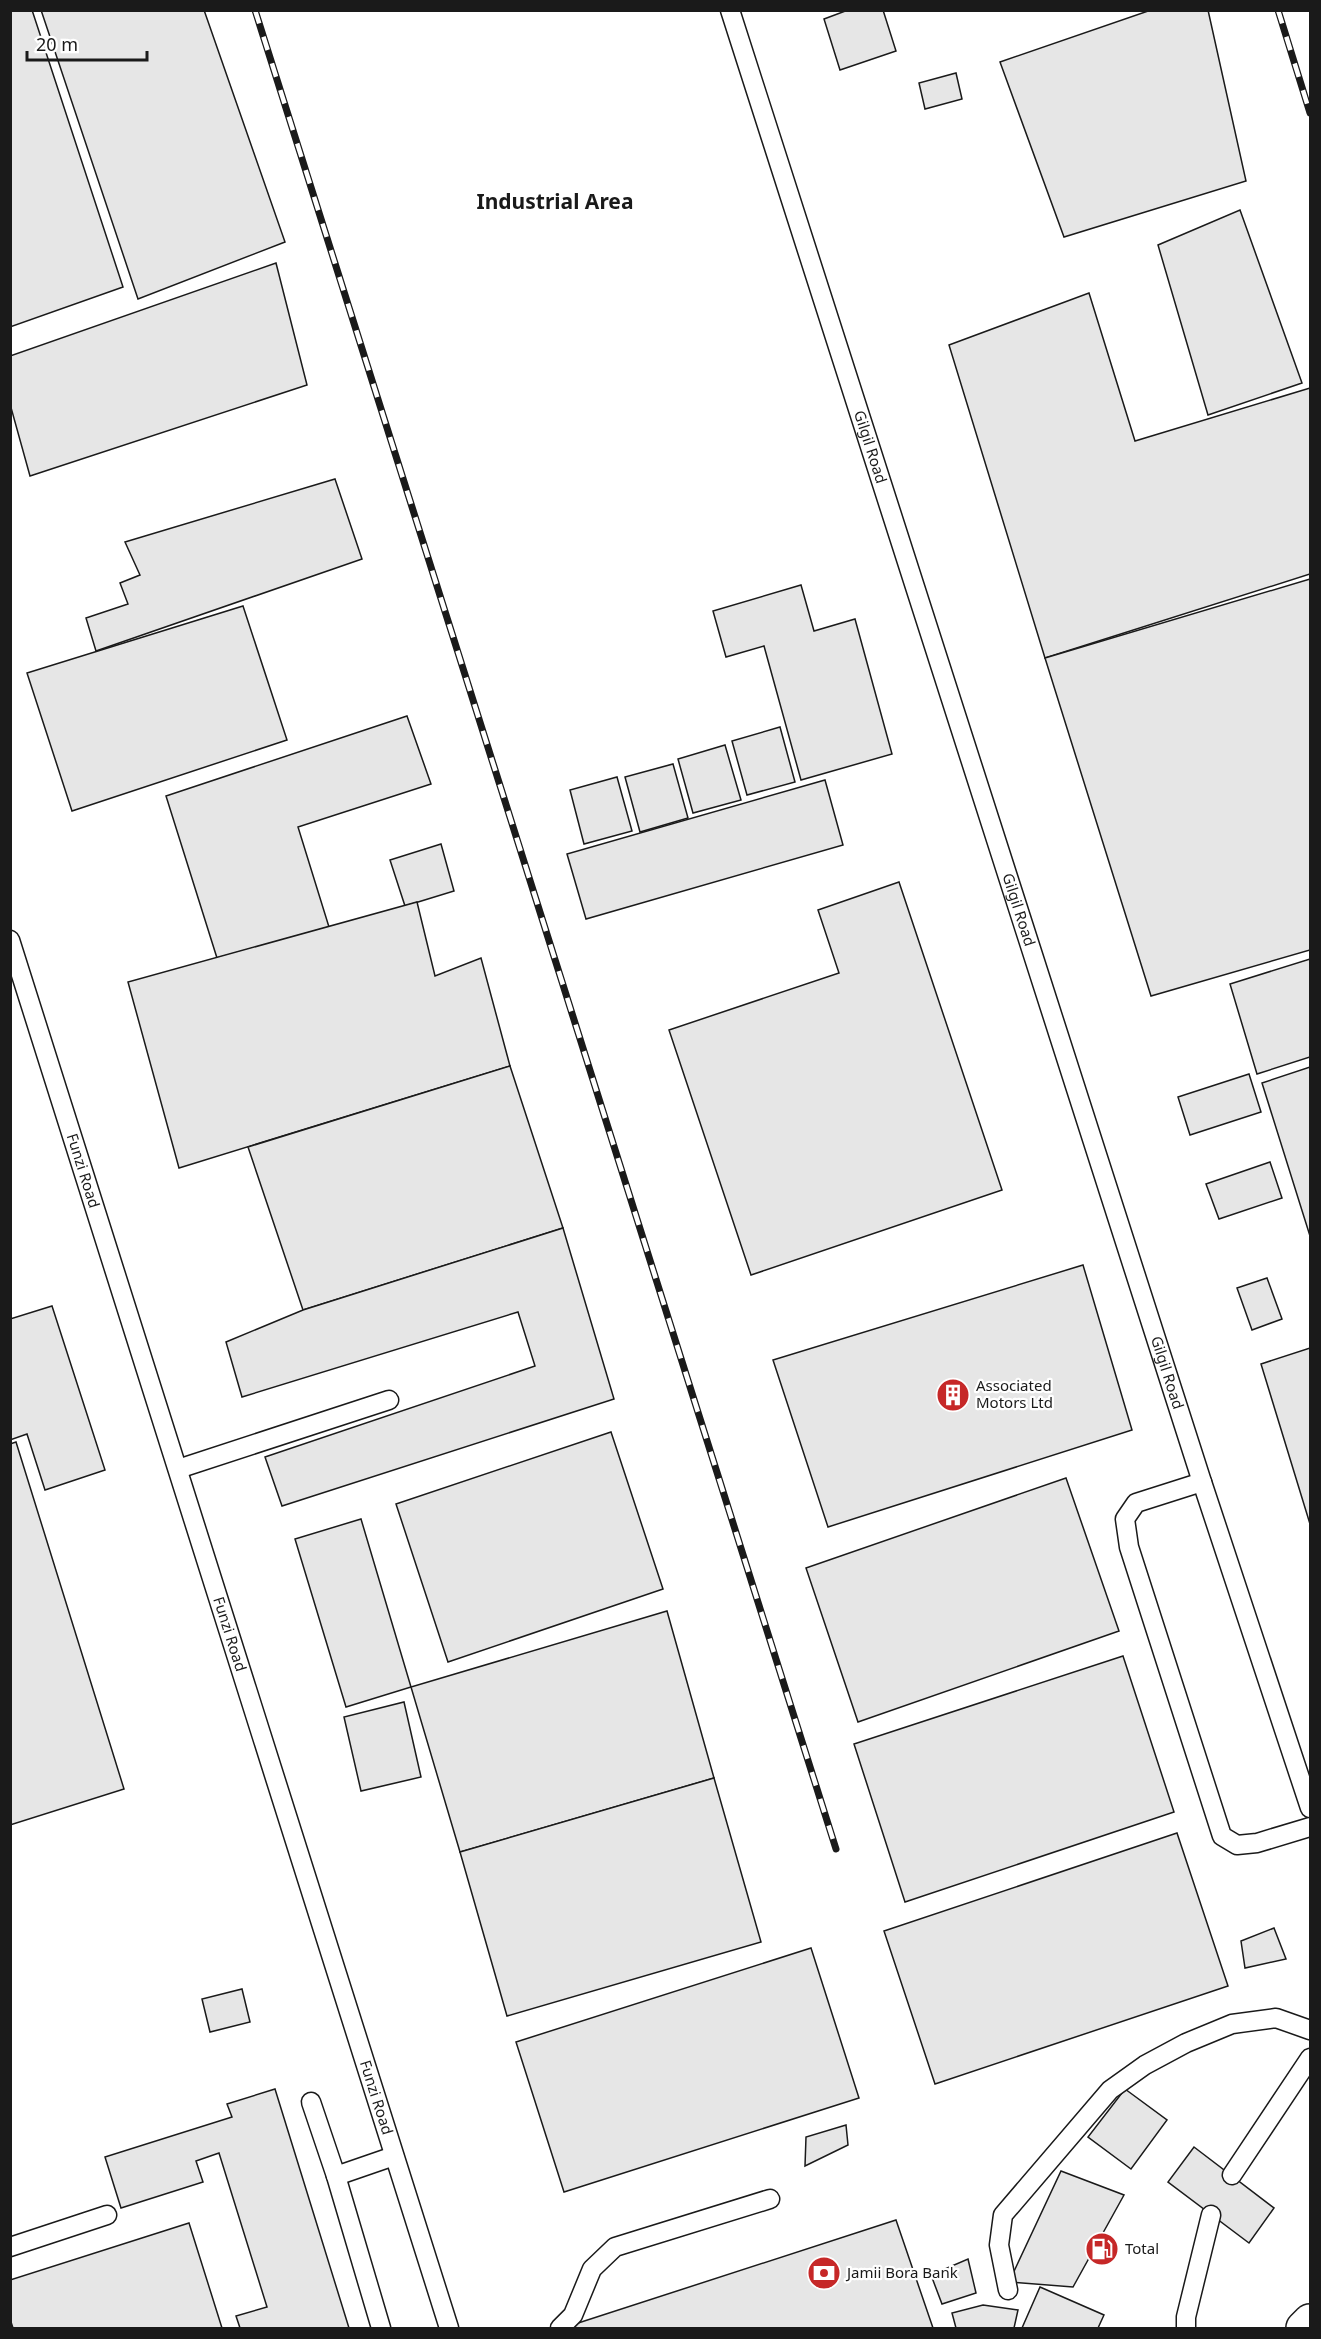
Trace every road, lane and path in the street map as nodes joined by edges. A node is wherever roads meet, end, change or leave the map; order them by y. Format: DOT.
graph roads {
  1 [pos="729,10"];
  2 [pos="10,940"];
  3 [pos="389,1400"];
  4 [pos="178,1469"];
  5 [pos="1202,1482"];
  6 [pos="1311,1808"];
  7 [pos="1311,1827"];
  8 [pos="1311,2030"];
  9 [pos="1311,2058"];
  10 [pos="311,2102"];
  11 [pos="394,2156"];
  12 [pos="1232,2175"];
  13 [pos="336,2176"];
  14 [pos="770,2199"];
  15 [pos="107,2215"];
  16 [pos="1211,2215"];
  17 [pos="10,2247"];
  18 [pos="1008,2290"];
  19 [pos="1311,2321"];
  20 [pos="381,2328"];
  21 [pos="449,2328"];
  22 [pos="560,2328"];
  23 [pos="1186,2328"];
  24 [pos="1303,2328"];
  1 -- 5 [label="lane, Gilgil Road"];
  2 -- 4 [label="lane, Funzi Road"];
  3 -- 4 [label="lane"];
  4 -- 11 [label="lane, Funzi Road"];
  5 -- 6 [label="lane, Gilgil Road"];
  5 -- 7 [label="lane"];
  8 -- 18 [label="lane"];
  9 -- 12 [label="lane"];
  10 -- 13 [label="lane"];
  11 -- 13 [label="lane"];
  11 -- 21 [label="lane, Funzi Road"];
  13 -- 20 [label="lane"];
  14 -- 22 [label="lane"];
  15 -- 17 [label="lane"];
  16 -- 23 [label="lane"];
  19 -- 24 [label="main road"];
}
